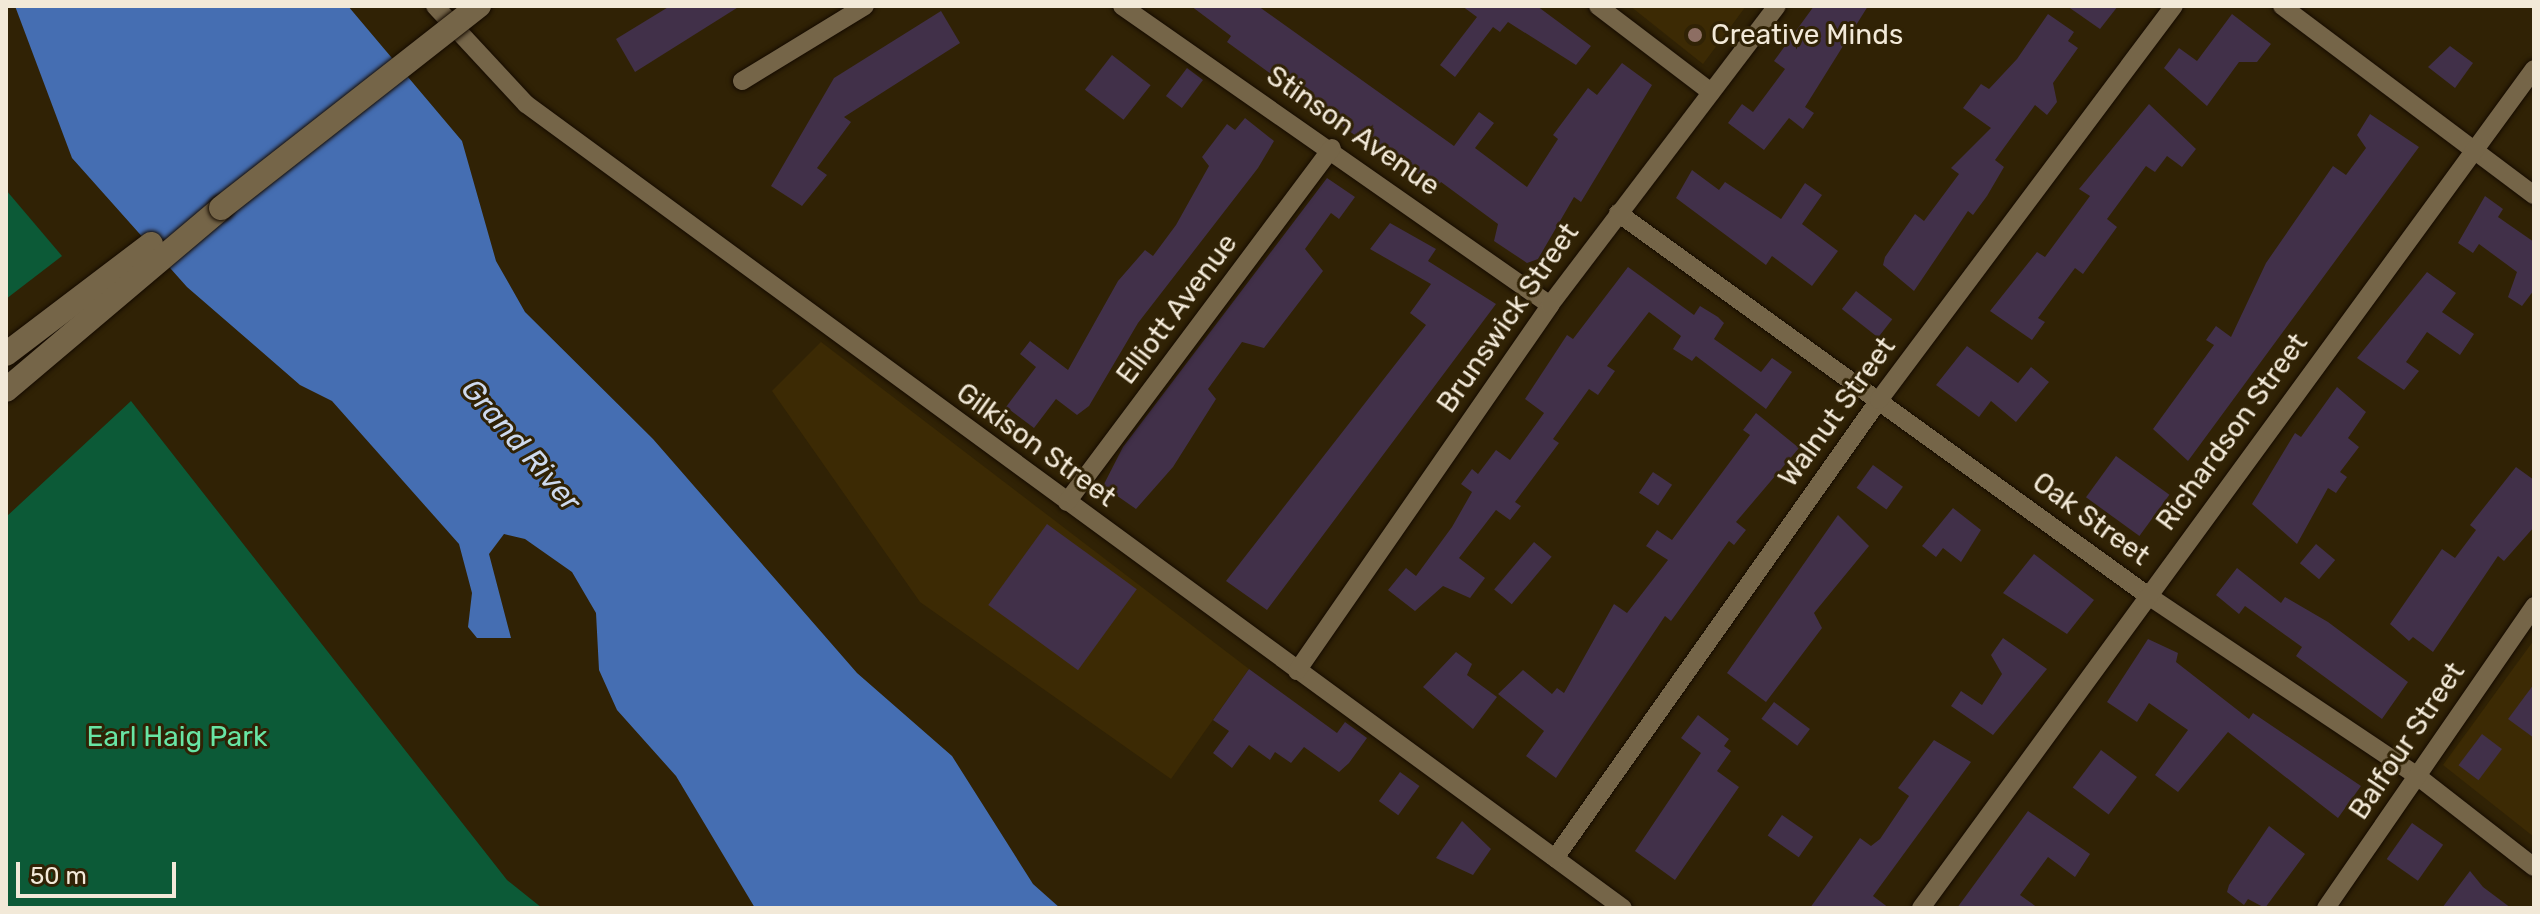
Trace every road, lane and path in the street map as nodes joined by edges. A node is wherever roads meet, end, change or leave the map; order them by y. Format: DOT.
graph roads {
  1 [pos="435,6"];
  2 [pos="479,6"];
  3 [pos="865,6"];
  4 [pos="1122,6"];
  5 [pos="1598,6"];
  6 [pos="1777,6"];
  7 [pos="2174,6"];
  8 [pos="2282,6"];
  9 [pos="2534,69"];
  10 [pos="742,81"];
  11 [pos="1711,92"];
  12 [pos="1332,148"];
  13 [pos="2472,151"];
  14 [pos="2534,195"];
  15 [pos="1618,213"];
  16 [pos="1550,305"];
  17 [pos="14,358"];
  18 [pos="6,390"];
  19 [pos="1879,400"];
  20 [pos="1067,502"];
  21 [pos="2147,595"];
  22 [pos="2534,606"];
  23 [pos="1297,671"];
  24 [pos="2417,776"];
  25 [pos="1555,858"];
  26 [pos="2534,867"];
  27 [pos="1623,908"];
  28 [pos="1921,908"];
  29 [pos="2326,908"];
  1 -- 20 [label="street, Gilkison Street"];
  2 -- 17 [label="main road, bridge"];
  3 -- 10 [label="street"];
  4 -- 12 [label="street, Stinson Avenue"];
  5 -- 11 [label="street"];
  6 -- 11 [label="street, Brunswick Street"];
  7 -- 19 [label="street, Walnut Street"];
  8 -- 13 [label="street"];
  9 -- 13 [label="street, Richardson Street"];
  11 -- 15 [label="street, Brunswick Street"];
  12 -- 16 [label="street, Stinson Avenue"];
  12 -- 20 [label="street, Elliott Avenue"];
  13 -- 14 [label="street"];
  13 -- 21 [label="street, Richardson Street"];
  15 -- 16 [label="street, Brunswick Street"];
  15 -- 19 [label="street, Oak Street"];
  16 -- 23 [label="street, Brunswick Street"];
  17 -- 18 [label="main road"];
  19 -- 21 [label="street, Oak Street"];
  19 -- 25 [label="street, Walnut Street"];
  20 -- 23 [label="street, Gilkison Street"];
  21 -- 24 [label="street, Oak Street"];
  21 -- 28 [label="street, Richardson Street"];
  22 -- 24 [label="street, Balfour Street"];
  23 -- 25 [label="street, Gilkison Street"];
  24 -- 26 [label="street, Oak Street"];
  24 -- 29 [label="street, Balfour Street"];
  25 -- 27 [label="street, Gilkison Street"];
}
